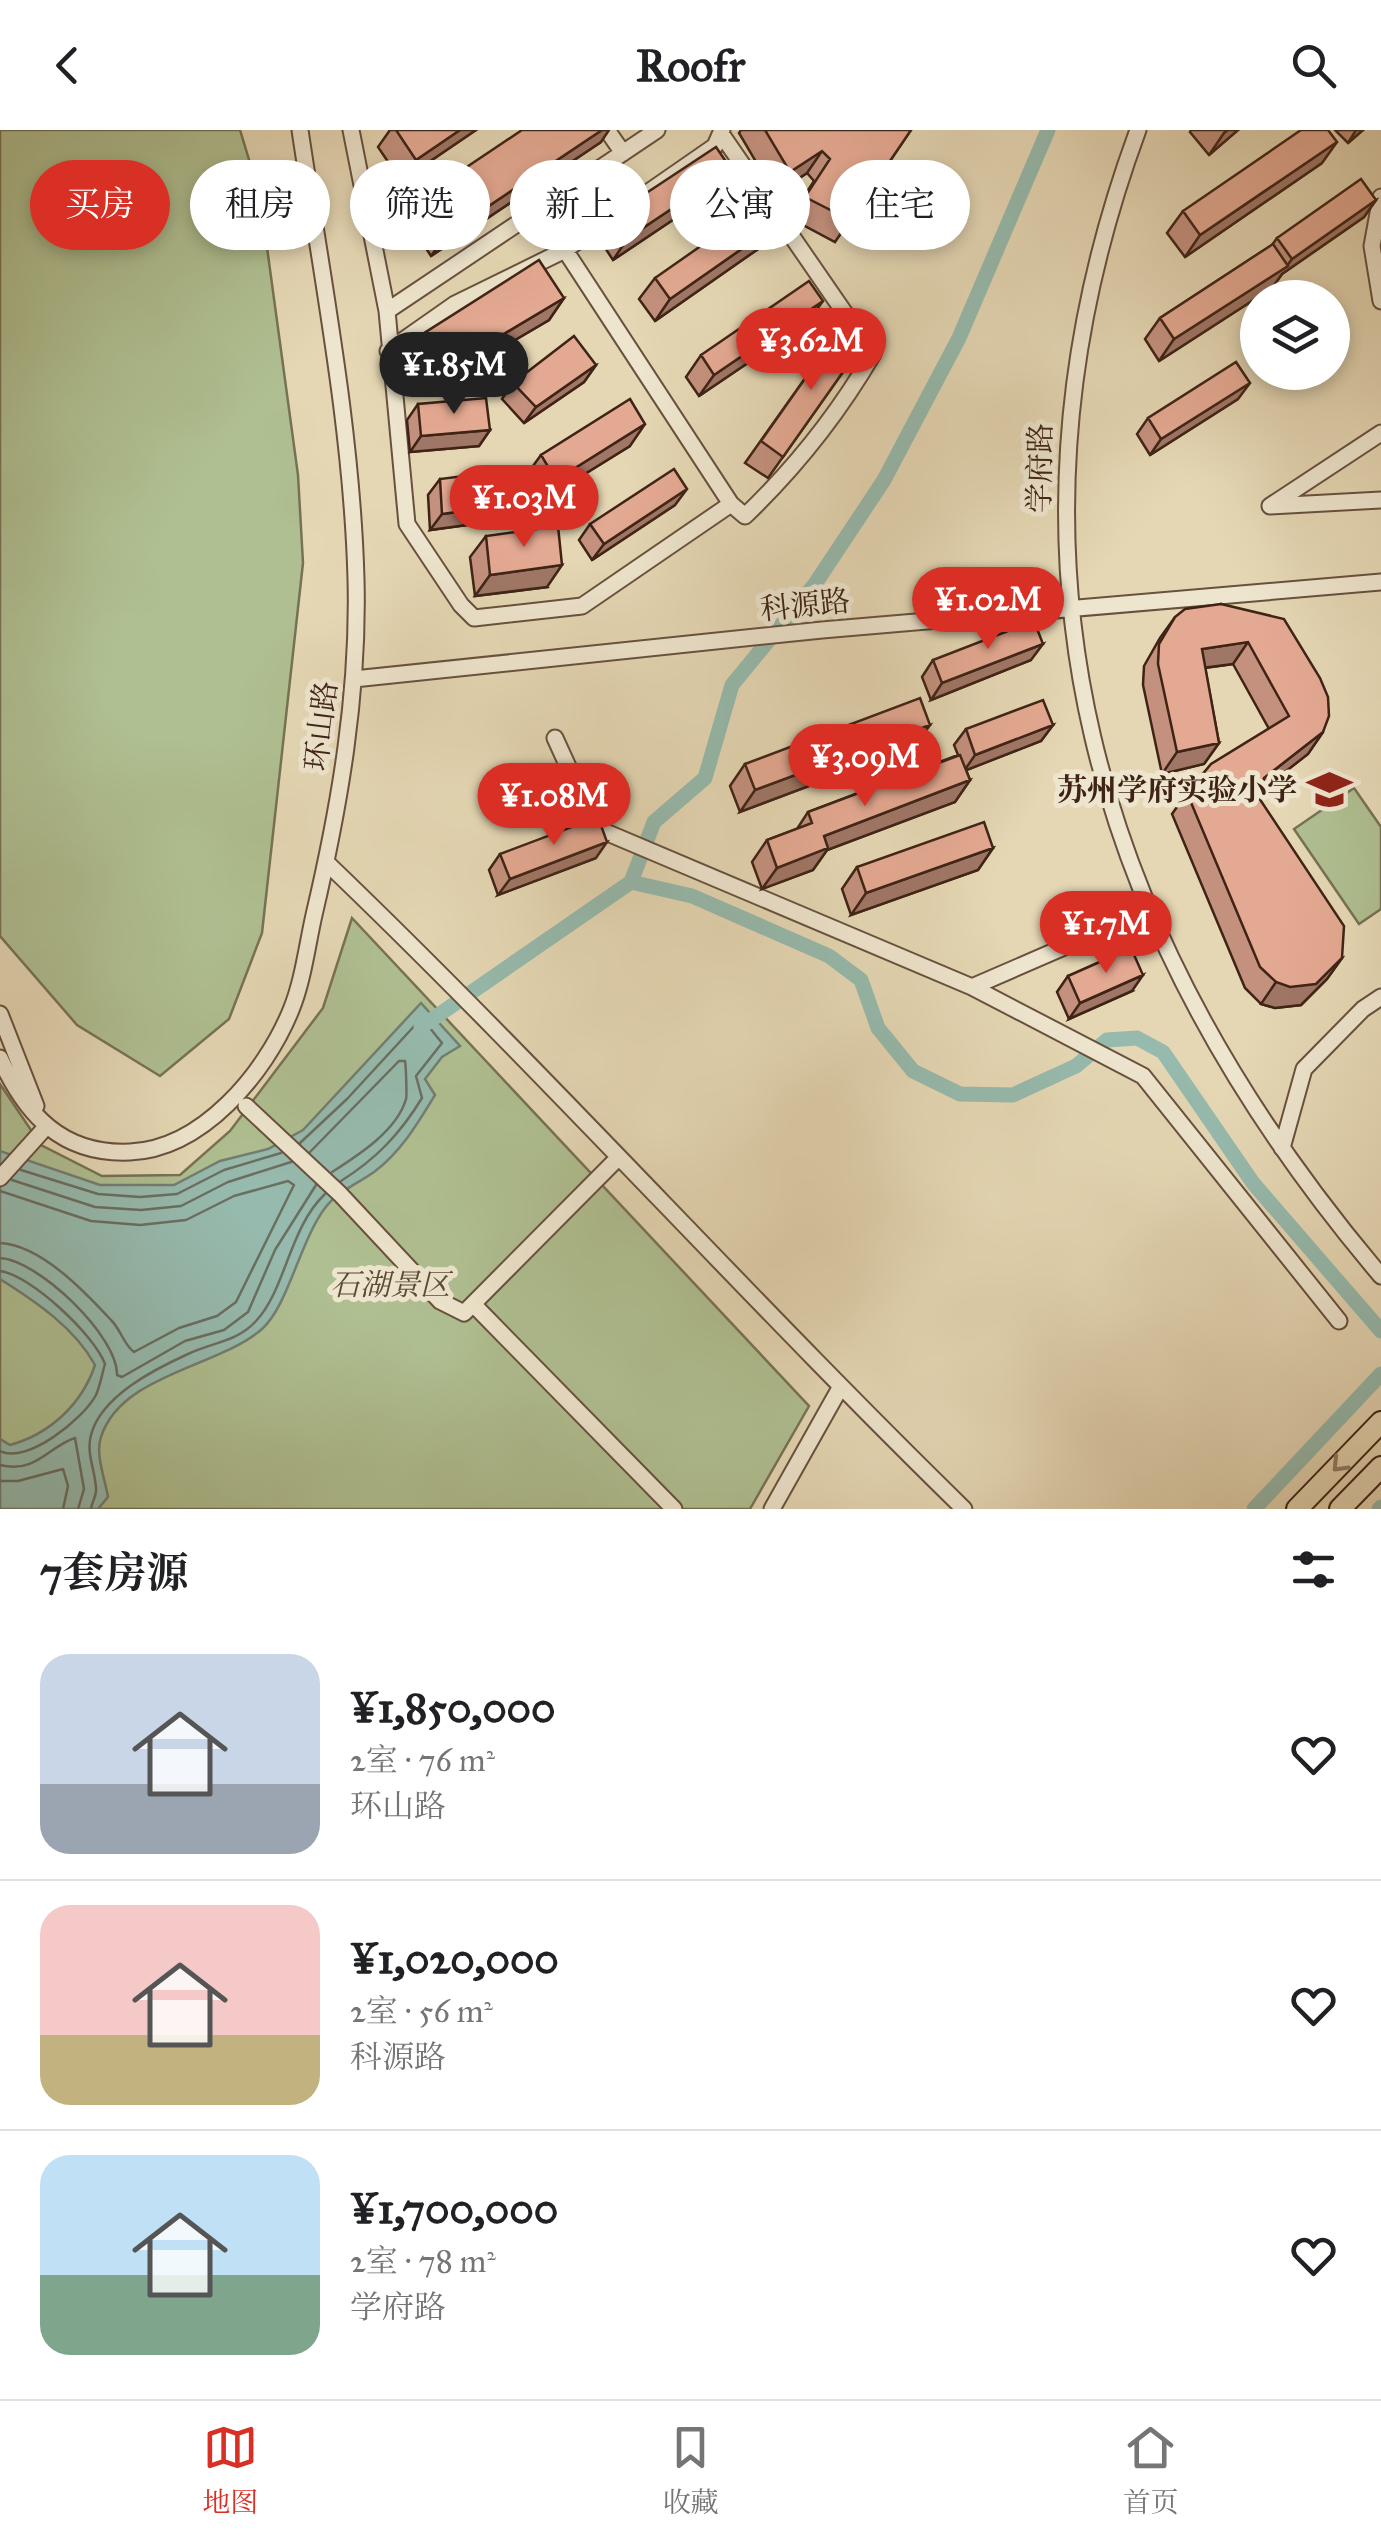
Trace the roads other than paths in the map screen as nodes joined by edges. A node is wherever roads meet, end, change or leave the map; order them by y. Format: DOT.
graph roads {
  1 [pos="300,130"];
  2 [pos="351,130"];
  3 [pos="608,130"];
  4 [pos="656,130"];
  5 [pos="1138,130"];
  6 [pos="722,132"];
  7 [pos="623,153"];
  8 [pos="650,191"];
  9 [pos="1381,197"];
  10 [pos="566,250"];
  11 [pos="1381,302"];
  12 [pos="387,312"];
  13 [pos="388,351"];
  14 [pos="1381,432"];
  15 [pos="1381,500"];
  16 [pos="731,504"];
  17 [pos="1381,582"];
  18 [pos="1069,608"];
  19 [pos="354,679"];
  20 [pos="555,738"];
  21 [pos="326,862"];
  22 [pos="1147,911"];
  23 [pos="972,987"];
  24 [pos="1381,997"];
  25 [pos="0,1014"];
  26 [pos="0,1058"];
  27 [pos="246,1106"];
  28 [pos="45,1128"];
  29 [pos="1282,1148"];
  30 [pos="618,1158"];
  31 [pos="0,1178"];
  32 [pos="1381,1276"];
  33 [pos="473,1304"];
  34 [pos="1339,1321"];
  35 [pos="840,1388"];
  36 [pos="1381,1422"];
  37 [pos="1381,1467"];
  38 [pos="674,1509"];
  39 [pos="772,1509"];
  40 [pos="964,1509"];
  41 [pos="1297,1509"];
  42 [pos="1340,1509"];
  1 -- 19 [label="street, 环山路"];
  2 -- 12 [label="street"];
  3 -- 7 [label="street"];
  4 -- 7 [label="street"];
  5 -- 18 [label="street, 学府路"];
  6 -- 8 [label="street"];
  6 -- 16 [label="street"];
  7 -- 12 [label="street"];
  9 -- 11 [label="street"];
  10 -- 13 [label="street"];
  10 -- 16 [label="street"];
  12 -- 13 [label="street"];
  13 -- 16 [label="street"];
  14 -- 15 [label="street"];
  17 -- 18 [label="street, 科源路"];
  18 -- 19 [label="street, 科源路"];
  18 -- 22 [label="street, 学府路"];
  19 -- 21 [label="street, 环山路"];
  20 -- 23 [label="street"];
  21 -- 28 [label="street, 环山路"];
  21 -- 30 [label="street"];
  22 -- 23 [label="street"];
  22 -- 29 [label="street, 学府路"];
  23 -- 34 [label="street"];
  24 -- 29 [label="street"];
  25 -- 28 [label="street"];
  26 -- 28 [label="street"];
  27 -- 33 [label="street"];
  28 -- 31 [label="street"];
  29 -- 32 [label="street, 学府路"];
  30 -- 33 [label="street"];
  30 -- 35 [label="street"];
  33 -- 38 [label="street"];
  35 -- 39 [label="street"];
  35 -- 40 [label="street"];
  36 -- 41 [label="main road, one-way"];
  37 -- 42 [label="main road"];
}
